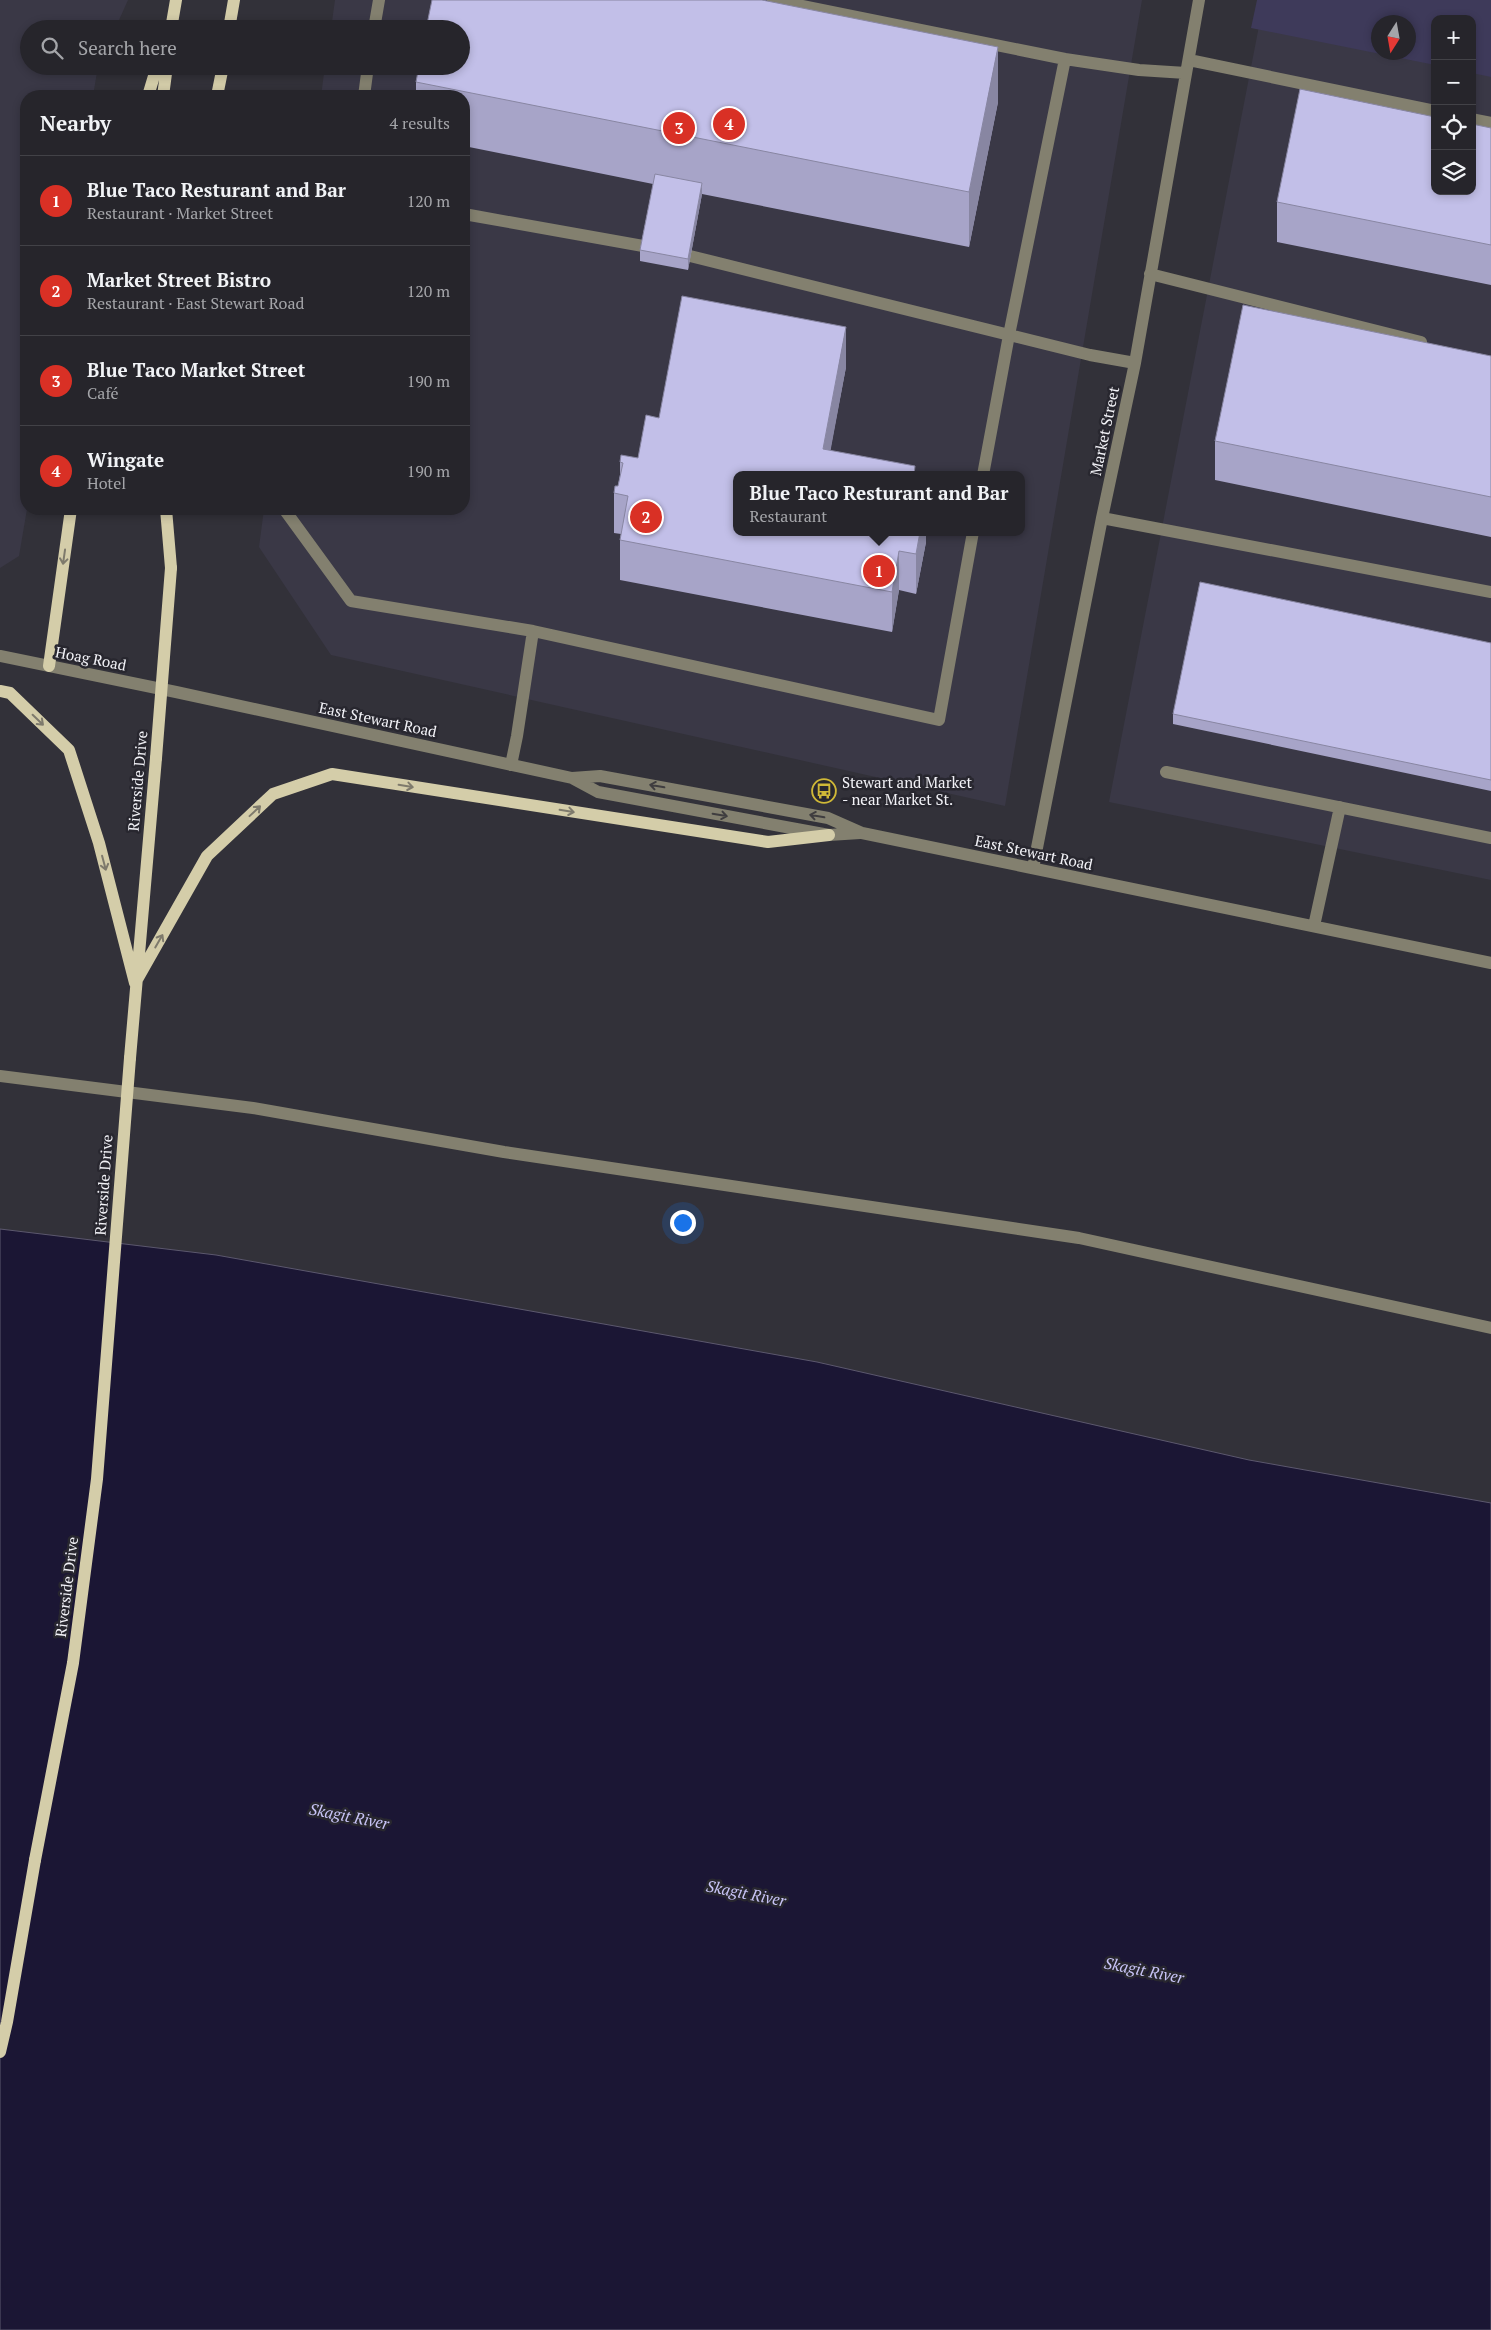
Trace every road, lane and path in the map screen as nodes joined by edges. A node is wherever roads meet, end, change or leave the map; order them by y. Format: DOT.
graph roads {
  1 [pos="234,0"];
  2 [pos="379,0"];
  3 [pos="773,0"];
  4 [pos="1199,0"];
  5 [pos="175,4"];
  6 [pos="172,20"];
  7 [pos="231,20"];
  8 [pos="376,20"];
  9 [pos="1065,59"];
  10 [pos="1189,60"];
  11 [pos="1186,73"];
  12 [pos="154,75"];
  13 [pos="166,75"];
  14 [pos="221,75"];
  15 [pos="367,75"];
  16 [pos="150,90"];
  17 [pos="164,90"];
  18 [pos="218,90"];
  19 [pos="365,90"];
  20 [pos="1431,110"];
  21 [pos="1476,120"];
  22 [pos="1491,123"];
  23 [pos="470,215"];
  24 [pos="643,246"];
  25 [pos="690,256"];
  26 [pos="1150,274"];
  27 [pos="1009,335"];
  28 [pos="1434,346"];
  29 [pos="1135,363"];
  30 [pos="984,471"];
  31 [pos="70,515"];
  32 [pos="167,515"];
  33 [pos="288,515"];
  34 [pos="1102,518"];
  35 [pos="972,536"];
  36 [pos="1491,592"];
  37 [pos="533,631"];
  38 [pos="0,656"];
  39 [pos="49,666"];
  40 [pos="0,691"];
  41 [pos="176,692"];
  42 [pos="511,765"];
  43 [pos="1166,772"];
  44 [pos="572,778"];
  45 [pos="1340,807"];
  46 [pos="862,833"];
  47 [pos="829,835"];
  48 [pos="1491,838"];
  49 [pos="1033,868"];
  50 [pos="1314,926"];
  51 [pos="1491,963"];
  52 [pos="135,983"];
  53 [pos="0,1076"];
  54 [pos="1491,1328"];
  55 [pos="0,2052"];
  1 -- 7 [label="main road"];
  2 -- 8 [label="street"];
  3 -- 9 [label="street"];
  4 -- 10 [label="street, Market Street"];
  5 -- 6 [label="main road"];
  9 -- 11 [label="street"];
  9 -- 27 [label="street"];
  10 -- 11 [label="street, Market Street"];
  10 -- 20 [label="street"];
  11 -- 26 [label="street, Market Street"];
  12 -- 16 [label="main road"];
  13 -- 17 [label="main road"];
  14 -- 18 [label="main road"];
  15 -- 19 [label="street"];
  21 -- 22 [label="street"];
  23 -- 24 [label="street"];
  25 -- 27 [label="street"];
  26 -- 28 [label="street"];
  26 -- 29 [label="street, Market Street"];
  27 -- 29 [label="street"];
  27 -- 30 [label="street"];
  29 -- 34 [label="street, Market Street"];
  31 -- 39 [label="main road, one-way"];
  32 -- 52 [label="main road, Riverside Drive, bridge"];
  33 -- 37 [label="street"];
  34 -- 36 [label="street"];
  34 -- 49 [label="street, Market Street"];
  35 -- 37 [label="street"];
  37 -- 42 [label="street"];
  38 -- 39 [label="street, Hoag Road"];
  39 -- 41 [label="street, Hoag Road"];
  40 -- 52 [label="main road, one-way"];
  41 -- 42 [label="street, East Stewart Road"];
  42 -- 44 [label="street, East Stewart Road"];
  43 -- 45 [label="street"];
  46 -- 44 [label="street, East Stewart Road, one-way"];
  44 -- 47 [label="street, East Stewart Road, one-way"];
  45 -- 48 [label="street"];
  45 -- 50 [label="street"];
  46 -- 47 [label="street, East Stewart Road"];
  46 -- 49 [label="street, East Stewart Road"];
  52 -- 47 [label="main road, one-way"];
  49 -- 50 [label="street, East Stewart Road"];
  50 -- 51 [label="street, East Stewart Road"];
  52 -- 55 [label="main road, Riverside Drive, bridge"];
  53 -- 54 [label="street"];
}
